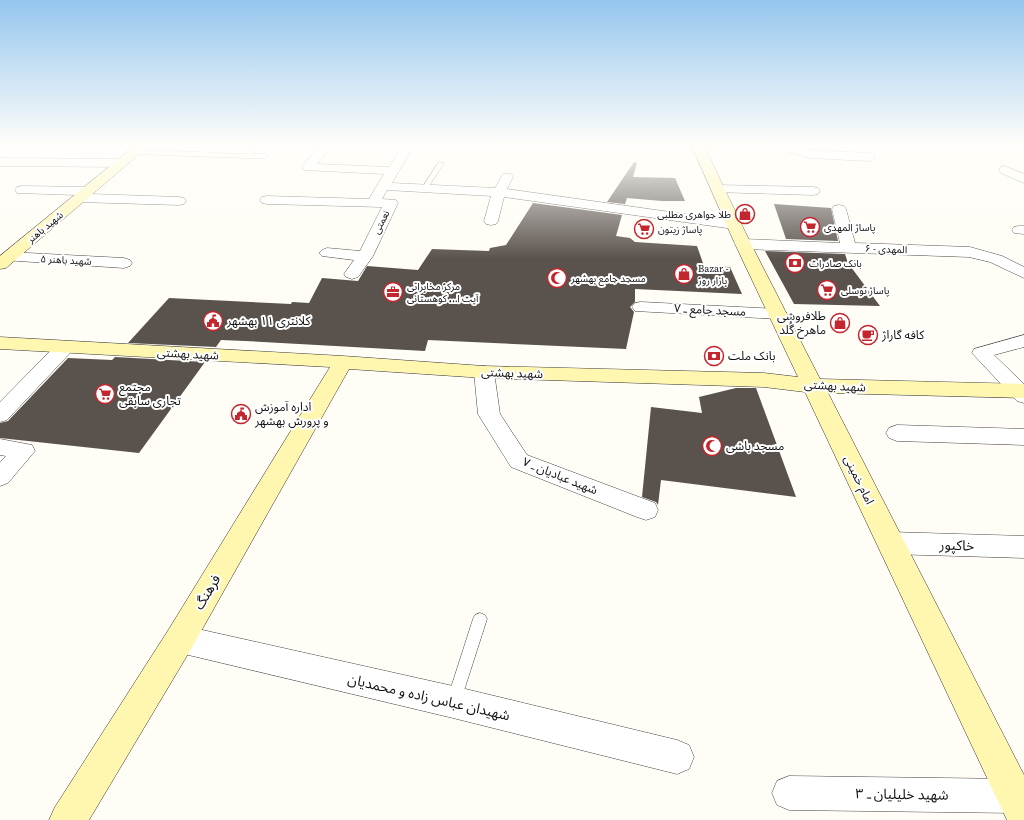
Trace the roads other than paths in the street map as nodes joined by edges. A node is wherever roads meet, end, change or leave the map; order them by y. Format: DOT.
graph roads {
  1 [pos="98,182"];
  2 [pos="386,182"];
  3 [pos="429,182"];
  4 [pos="504,182"];
  5 [pos="715,182"];
  6 [pos="384,186"];
  7 [pos="425,188"];
  8 [pos="718,189"];
  9 [pos="22,190"];
  10 [pos="812,191"];
  11 [pos="499,192"];
  12 [pos="591,192"];
  13 [pos="83,195"];
  14 [pos="268,200"];
  15 [pos="179,201"];
  16 [pos="373,203"];
  17 [pos="582,203"];
  18 [pos="839,209"];
  19 [pos="491,221"];
  20 [pos="739,235"];
  21 [pos="849,248"];
  22 [pos="327,253"];
  23 [pos="6,256"];
  24 [pos="365,256"];
  25 [pos="124,263"];
  26 [pos="1021,269"];
  27 [pos="352,274"];
  28 [pos="641,307"];
  29 [pos="778,314"];
  30 [pos="1024,341"];
  31 [pos="0,343"];
  32 [pos="64,348"];
  33 [pos="343,362"];
  34 [pos="484,372"];
  35 [pos="814,386"];
  36 [pos="1022,393"];
  37 [pos="0,415"];
  38 [pos="898,433"];
  39 [pos="1024,437"];
  40 [pos="0,447"];
  41 [pos="0,477"];
  42 [pos="646,510"];
  43 [pos="890,543"];
  44 [pos="1024,546"];
  45 [pos="480,619"];
  46 [pos="180,639"];
  47 [pos="453,702"];
  48 [pos="677,757"];
  49 [pos="789,793"];
  50 [pos="1019,805"];
  51 [pos="68,820"];
  1 -- 13 [label="street, شهید باهنر"];
  2 -- 6 [label="street, نعمتی"];
  3 -- 7 [label="lane"];
  4 -- 11 [label="street"];
  5 -- 8 [label="street, امام خمینی"];
  6 -- 7 [label="street, المهدی - ۶"];
  6 -- 16 [label="street, نعمتی"];
  7 -- 11 [label="street, المهدی - ۶"];
  8 -- 10 [label="street"];
  8 -- 20 [label="street, امام خمینی"];
  9 -- 13 [label="street"];
  11 -- 17 [label="street, المهدی - ۶"];
  11 -- 19 [label="street"];
  12 -- 17 [label="street"];
  13 -- 15 [label="street"];
  13 -- 23 [label="street, شهید باهنر"];
  14 -- 16 [label="street"];
  16 -- 24 [label="street, نعمتی"];
  17 -- 20 [label="street, المهدی - ۶"];
  18 -- 21 [label="street"];
  20 -- 21 [label="street, المهدی - ۶"];
  20 -- 29 [label="street, امام خمینی"];
  21 -- 26 [label="street, المهدی - ۶"];
  22 -- 24 [label="street"];
  23 -- 25 [label="street, شهید باهنر ۵"];
  24 -- 27 [label="street, نعمتی"];
  28 -- 29 [label="street, مسجد جامع ـ ۷"];
  29 -- 35 [label="street, امام خمینی"];
  30 -- 36 [label="street"];
  31 -- 32 [label="street, شهید بهشتی"];
  32 -- 33 [label="street, شهید بهشتی"];
  32 -- 37 [label="street"];
  33 -- 34 [label="street, شهید بهشتی"];
  33 -- 46 [label="street, فرهنگ"];
  34 -- 35 [label="street, شهید بهشتی"];
  34 -- 42 [label="street, شهید عبادیان ـ ۷"];
  35 -- 36 [label="street, شهید بهشتی"];
  35 -- 43 [label="street, امام خمینی"];
  38 -- 39 [label="street"];
  40 -- 41 [label="street"];
  43 -- 44 [label="street, خاکپور"];
  43 -- 50 [label="street, امام خمینی"];
  45 -- 47 [label="lane"];
  46 -- 47 [label="street, شهیدان عباس زاده و محمدیان"];
  46 -- 51 [label="street, فرهنگ"];
  47 -- 48 [label="street, شهیدان عباس زاده و محمدیان"];
  49 -- 50 [label="street, شهید خلیلیان ـ ۳"];
}
